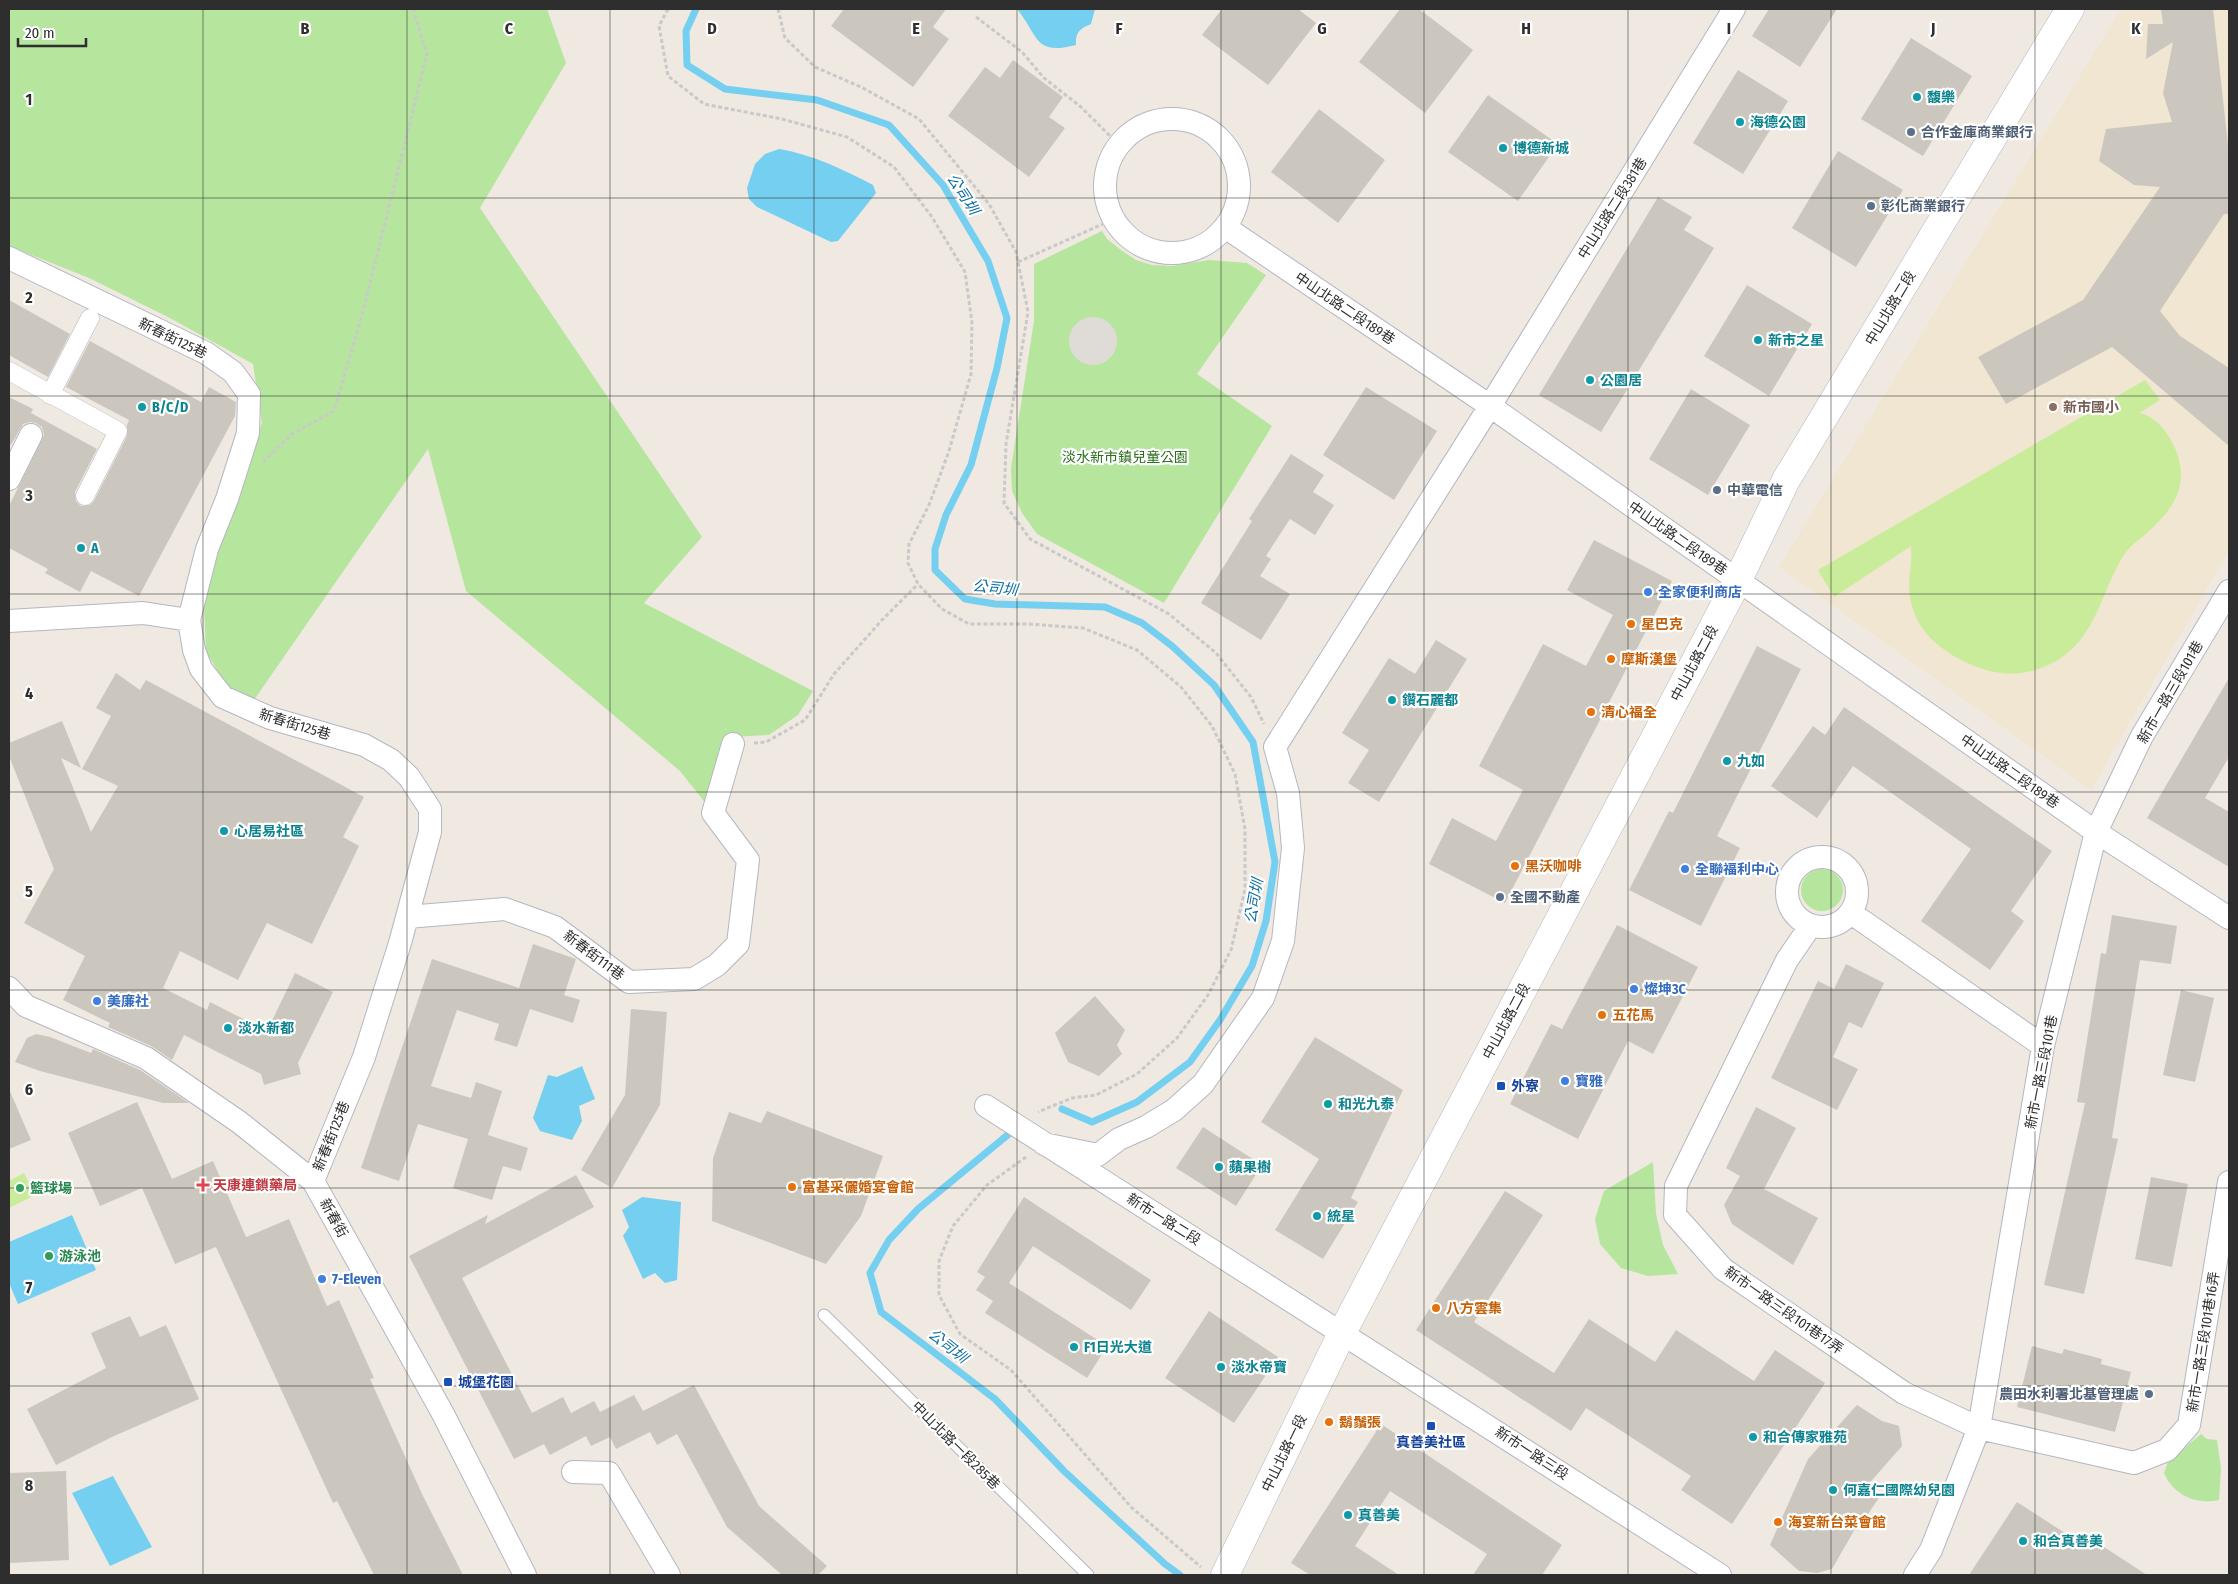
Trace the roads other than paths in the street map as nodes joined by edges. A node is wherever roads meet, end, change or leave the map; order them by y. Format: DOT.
graph roads {
  1 [pos="1734,9"];
  2 [pos="2070,9"];
  3 [pos="1225,227"];
  4 [pos="9,258"];
  5 [pos="90,318"];
  6 [pos="9,372"];
  7 [pos="50,394"];
  8 [pos="1490,406"];
  9 [pos="31,435"];
  10 [pos="10,471"];
  11 [pos="85,496"];
  12 [pos="1738,580"];
  13 [pos="2229,591"];
  14 [pos="189,620"];
  15 [pos="9,621"];
  16 [pos="733,744"];
  17 [pos="2096,832"];
  18 [pos="1851,913"];
  19 [pos="407,917"];
  20 [pos="2229,918"];
  21 [pos="1811,925"];
  22 [pos="9,988"];
  23 [pos="17,1010"];
  24 [pos="2044,1046"];
  25 [pos="986,1106"];
  26 [pos="1044,1144"];
  27 [pos="313,1181"];
  28 [pos="2229,1182"];
  29 [pos="824,1315"];
  30 [pos="1343,1331"];
  31 [pos="1979,1428"];
  32 [pos="573,1472"];
  33 [pos="1214,1572"];
  34 [pos="525,1575"];
  35 [pos="668,1575"];
  36 [pos="1088,1575"];
  37 [pos="1720,1575"];
  38 [pos="1916,1575"];
  1 -- 8 [label="street, 中山北路二段381巷"];
  2 -- 12 [label="street, 中山北路二段"];
  3 -- 3 [label="street"];
  3 -- 8 [label="street, 中山北路二段189巷"];
  4 -- 14 [label="street, 新春街125巷"];
  5 -- 7 [label="street"];
  6 -- 7 [label="street"];
  7 -- 11 [label="street"];
  8 -- 12 [label="street, 中山北路二段189巷"];
  8 -- 26 [label="street, 中山北路二段381巷"];
  9 -- 10 [label="street"];
  12 -- 17 [label="street, 中山北路二段189巷"];
  12 -- 30 [label="street, 中山北路二段"];
  13 -- 17 [label="street, 新市一路三段101巷"];
  14 -- 15 [label="street"];
  14 -- 19 [label="street, 新春街125巷"];
  16 -- 19 [label="street, 新春街111巷"];
  17 -- 20 [label="street, 中山北路二段189巷"];
  17 -- 24 [label="street, 新市一路三段101巷"];
  18 -- 21 [label="street"];
  18 -- 21 [label="street"];
  18 -- 24 [label="street"];
  19 -- 27 [label="street, 新春街125巷"];
  21 -- 31 [label="street, 新市一路三段101巷17弄"];
  22 -- 23 [label="street, 新春街"];
  23 -- 27 [label="street, 新春街"];
  24 -- 31 [label="street, 新市一路三段101巷"];
  25 -- 26 [label="street, 新市一路二段"];
  26 -- 30 [label="street, 新市一路二段"];
  27 -- 34 [label="street, 新春街"];
  28 -- 31 [label="street, 新市一路三段101巷16弄"];
  29 -- 36 [label="lane, 中山北路一段285巷"];
  30 -- 33 [label="street, 中山北路一段"];
  30 -- 37 [label="street, 新市一路三段"];
  31 -- 38 [label="street, 新市一路三段101巷"];
  32 -- 35 [label="street"];
}
